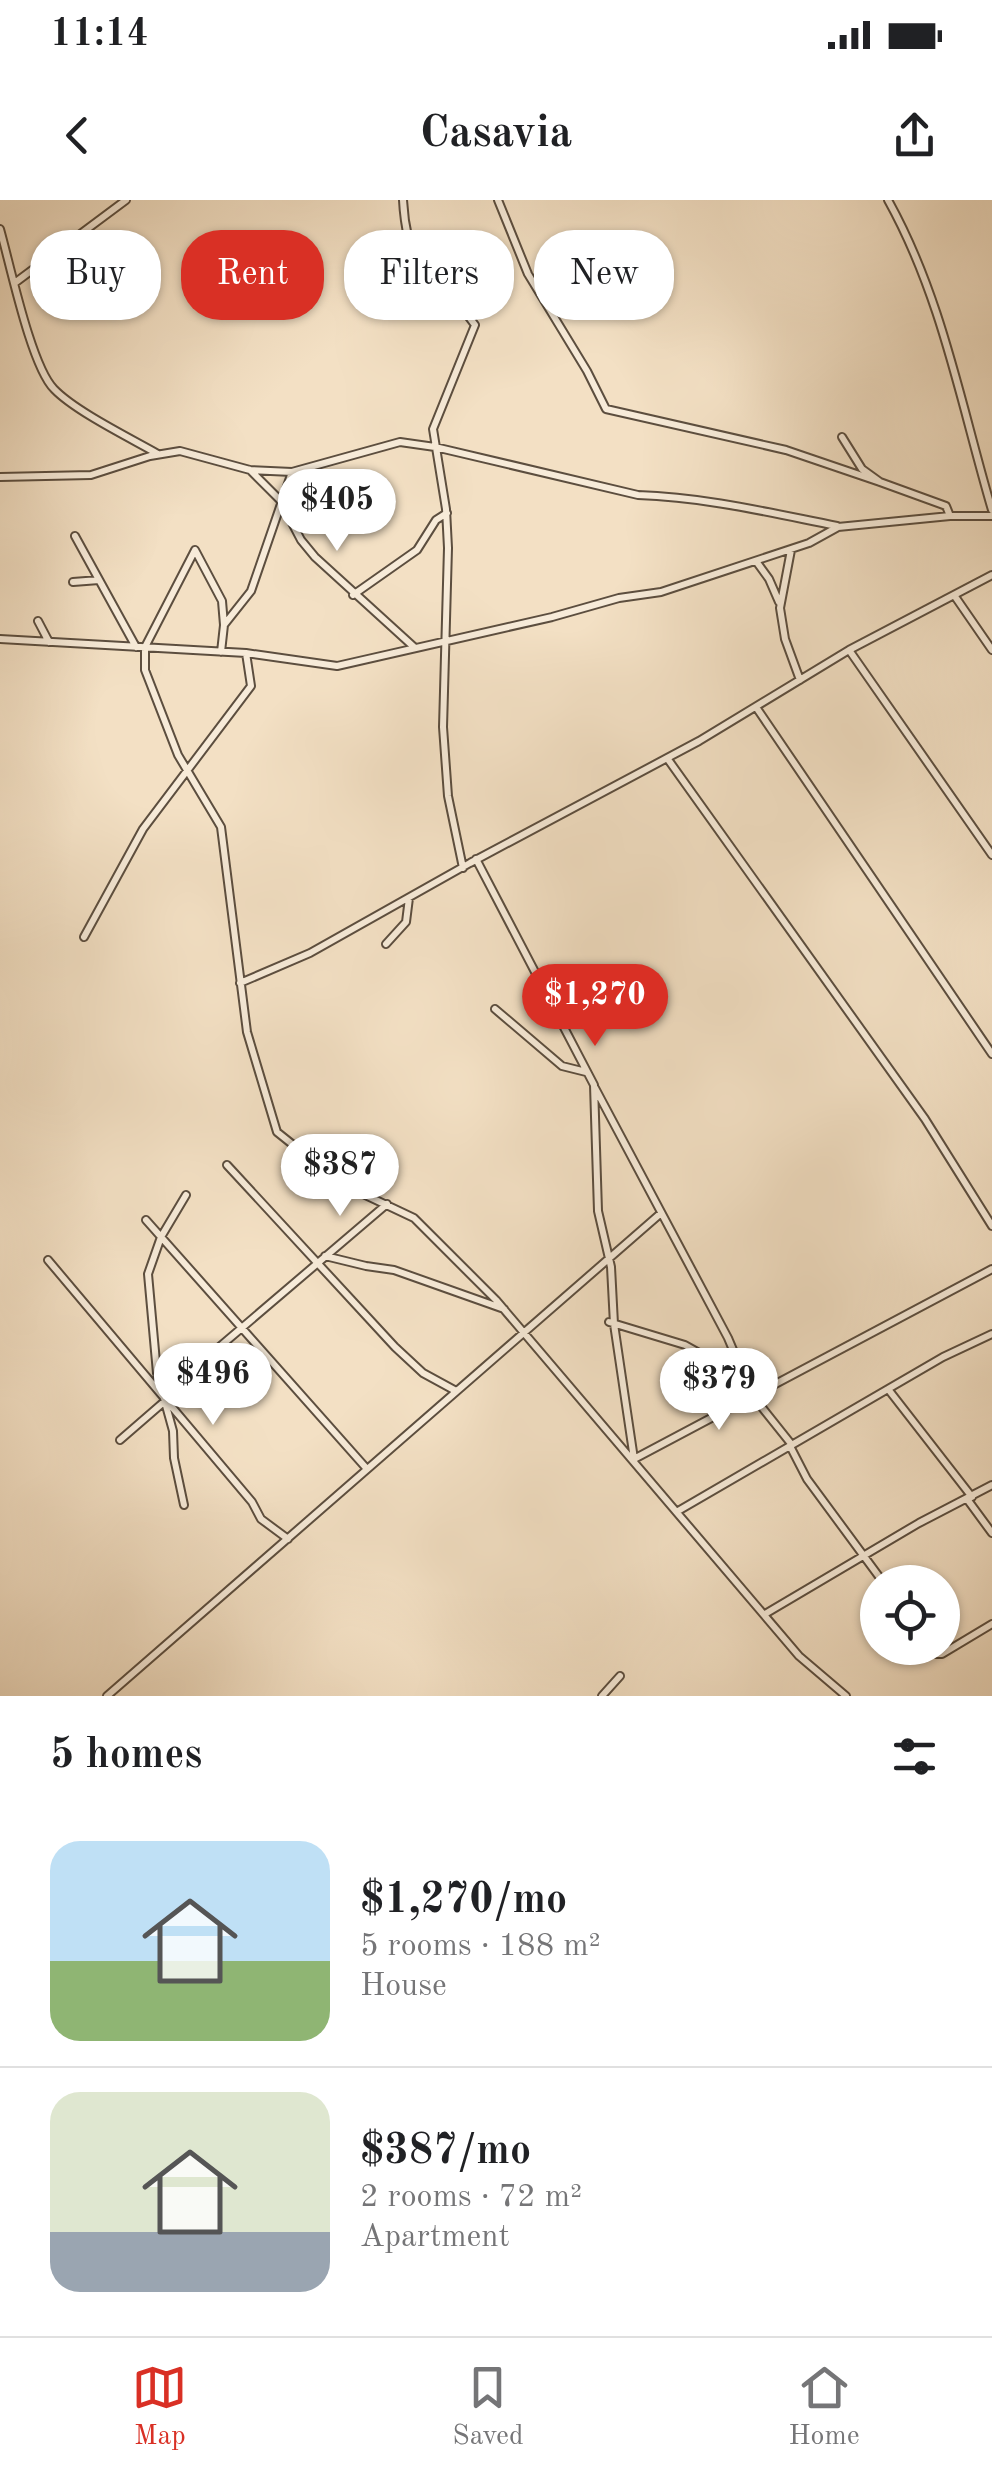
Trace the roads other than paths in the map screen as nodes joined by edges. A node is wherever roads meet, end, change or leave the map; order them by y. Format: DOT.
graph roads {
  1 [pos="126,200"];
  2 [pos="403,200"];
  3 [pos="498,200"];
  4 [pos="888,200"];
  5 [pos="0,228"];
  6 [pos="16,282"];
  7 [pos="842,438"];
  8 [pos="435,446"];
  9 [pos="160,454"];
  10 [pos="250,470"];
  11 [pos="292,472"];
  12 [pos="0,477"];
  13 [pos="880,482"];
  14 [pos="280,500"];
  15 [pos="446,513"];
  16 [pos="992,513"];
  17 [pos="950,516"];
  18 [pos="838,527"];
  19 [pos="75,536"];
  20 [pos="791,549"];
  21 [pos="756,561"];
  22 [pos="992,575"];
  23 [pos="99,580"];
  24 [pos="73,582"];
  25 [pos="354,595"];
  26 [pos="954,595"];
  27 [pos="780,608"];
  28 [pos="38,621"];
  29 [pos="224,625"];
  30 [pos="0,640"];
  31 [pos="444,642"];
  32 [pos="49,643"];
  33 [pos="140,647"];
  34 [pos="416,648"];
  35 [pos="849,650"];
  36 [pos="992,650"];
  37 [pos="221,652"];
  38 [pos="246,653"];
  39 [pos="800,680"];
  40 [pos="756,707"];
  41 [pos="666,758"];
  42 [pos="186,772"];
  43 [pos="992,855"];
  44 [pos="476,859"];
  45 [pos="464,868"];
  46 [pos="409,898"];
  47 [pos="84,937"];
  48 [pos="386,944"];
  49 [pos="240,982"];
  50 [pos="496,1009"];
  51 [pos="992,1054"];
  52 [pos="588,1072"];
  53 [pos="594,1086"];
  54 [pos="227,1165"];
  55 [pos="186,1196"];
  56 [pos="387,1204"];
  57 [pos="660,1214"];
  58 [pos="146,1220"];
  59 [pos="992,1226"];
  60 [pos="161,1237"];
  61 [pos="324,1256"];
  62 [pos="610,1259"];
  63 [pos="48,1260"];
  64 [pos="317,1262"];
  65 [pos="992,1269"];
  66 [pos="505,1310"];
  67 [pos="612,1323"];
  68 [pos="243,1327"];
  69 [pos="524,1332"];
  70 [pos="992,1334"];
  71 [pos="747,1380"];
  72 [pos="888,1389"];
  73 [pos="456,1391"];
  74 [pos="752,1396"];
  75 [pos="164,1398"];
  76 [pos="120,1440"];
  77 [pos="791,1445"];
  78 [pos="634,1459"];
  79 [pos="367,1469"];
  80 [pos="992,1485"];
  81 [pos="969,1498"];
  82 [pos="184,1505"];
  83 [pos="678,1511"];
  84 [pos="992,1533"];
  85 [pos="288,1539"];
  86 [pos="865,1555"];
  87 [pos="872,1565"];
  88 [pos="765,1614"];
  89 [pos="992,1624"];
  90 [pos="960,1643"];
  91 [pos="620,1676"];
  92 [pos="107,1696"];
  93 [pos="602,1696"];
  94 [pos="846,1696"];
  1 -- 6 [label="street"];
  2 -- 8 [label="street"];
  3 -- 13 [label="street"];
  4 -- 16 [label="street"];
  5 -- 6 [label="street"];
  6 -- 9 [label="street"];
  7 -- 13 [label="street"];
  8 -- 11 [label="street"];
  8 -- 15 [label="street"];
  8 -- 18 [label="street"];
  9 -- 10 [label="street"];
  9 -- 12 [label="street"];
  10 -- 11 [label="street"];
  10 -- 14 [label="street"];
  11 -- 14 [label="street"];
  13 -- 17 [label="street"];
  14 -- 25 [label="street"];
  14 -- 29 [label="street"];
  15 -- 25 [label="street"];
  15 -- 31 [label="street"];
  16 -- 17 [label="street"];
  17 -- 18 [label="street"];
  18 -- 20 [label="street"];
  19 -- 23 [label="street"];
  20 -- 21 [label="street"];
  20 -- 27 [label="street"];
  21 -- 27 [label="street"];
  21 -- 31 [label="street"];
  22 -- 26 [label="street"];
  23 -- 24 [label="street"];
  23 -- 33 [label="street"];
  25 -- 34 [label="street"];
  26 -- 35 [label="street"];
  26 -- 36 [label="street"];
  27 -- 39 [label="street"];
  28 -- 32 [label="street"];
  29 -- 33 [label="street"];
  29 -- 37 [label="street"];
  30 -- 32 [label="street"];
  31 -- 34 [label="street"];
  31 -- 45 [label="street"];
  32 -- 33 [label="street"];
  33 -- 37 [label="street"];
  33 -- 42 [label="street"];
  34 -- 38 [label="street"];
  35 -- 39 [label="street"];
  35 -- 43 [label="street"];
  37 -- 38 [label="street"];
  38 -- 42 [label="street"];
  39 -- 40 [label="street"];
  40 -- 41 [label="street"];
  40 -- 51 [label="street"];
  41 -- 44 [label="street"];
  41 -- 59 [label="street"];
  42 -- 47 [label="street"];
  42 -- 49 [label="street"];
  44 -- 45 [label="street"];
  44 -- 52 [label="street"];
  45 -- 46 [label="street"];
  46 -- 48 [label="street"];
  46 -- 49 [label="street"];
  49 -- 56 [label="street"];
  50 -- 52 [label="street"];
  52 -- 53 [label="street"];
  53 -- 57 [label="street"];
  53 -- 62 [label="street"];
  54 -- 64 [label="street"];
  55 -- 60 [label="street"];
  56 -- 61 [label="street"];
  56 -- 66 [label="street"];
  57 -- 62 [label="street"];
  57 -- 71 [label="street"];
  58 -- 60 [label="street"];
  60 -- 68 [label="street"];
  60 -- 75 [label="street"];
  61 -- 64 [label="street"];
  61 -- 66 [label="street"];
  62 -- 67 [label="street"];
  62 -- 69 [label="street"];
  63 -- 75 [label="street"];
  64 -- 68 [label="street"];
  64 -- 73 [label="street"];
  65 -- 74 [label="street"];
  66 -- 69 [label="street"];
  67 -- 71 [label="street"];
  67 -- 78 [label="street"];
  68 -- 75 [label="street"];
  68 -- 79 [label="street"];
  69 -- 73 [label="street"];
  69 -- 78 [label="street"];
  70 -- 72 [label="street"];
  71 -- 74 [label="street"];
  72 -- 77 [label="street"];
  72 -- 81 [label="street"];
  73 -- 79 [label="street"];
  74 -- 77 [label="street"];
  74 -- 78 [label="street"];
  75 -- 76 [label="street"];
  75 -- 82 [label="street"];
  75 -- 85 [label="street"];
  77 -- 83 [label="street"];
  77 -- 86 [label="street"];
  78 -- 83 [label="street"];
  79 -- 85 [label="street"];
  80 -- 81 [label="street"];
  81 -- 84 [label="street"];
  81 -- 86 [label="street"];
  83 -- 88 [label="street"];
  85 -- 92 [label="street"];
  86 -- 87 [label="street"];
  86 -- 88 [label="street"];
  88 -- 94 [label="street"];
  89 -- 90 [label="street"];
  91 -- 93 [label="street"];
}
